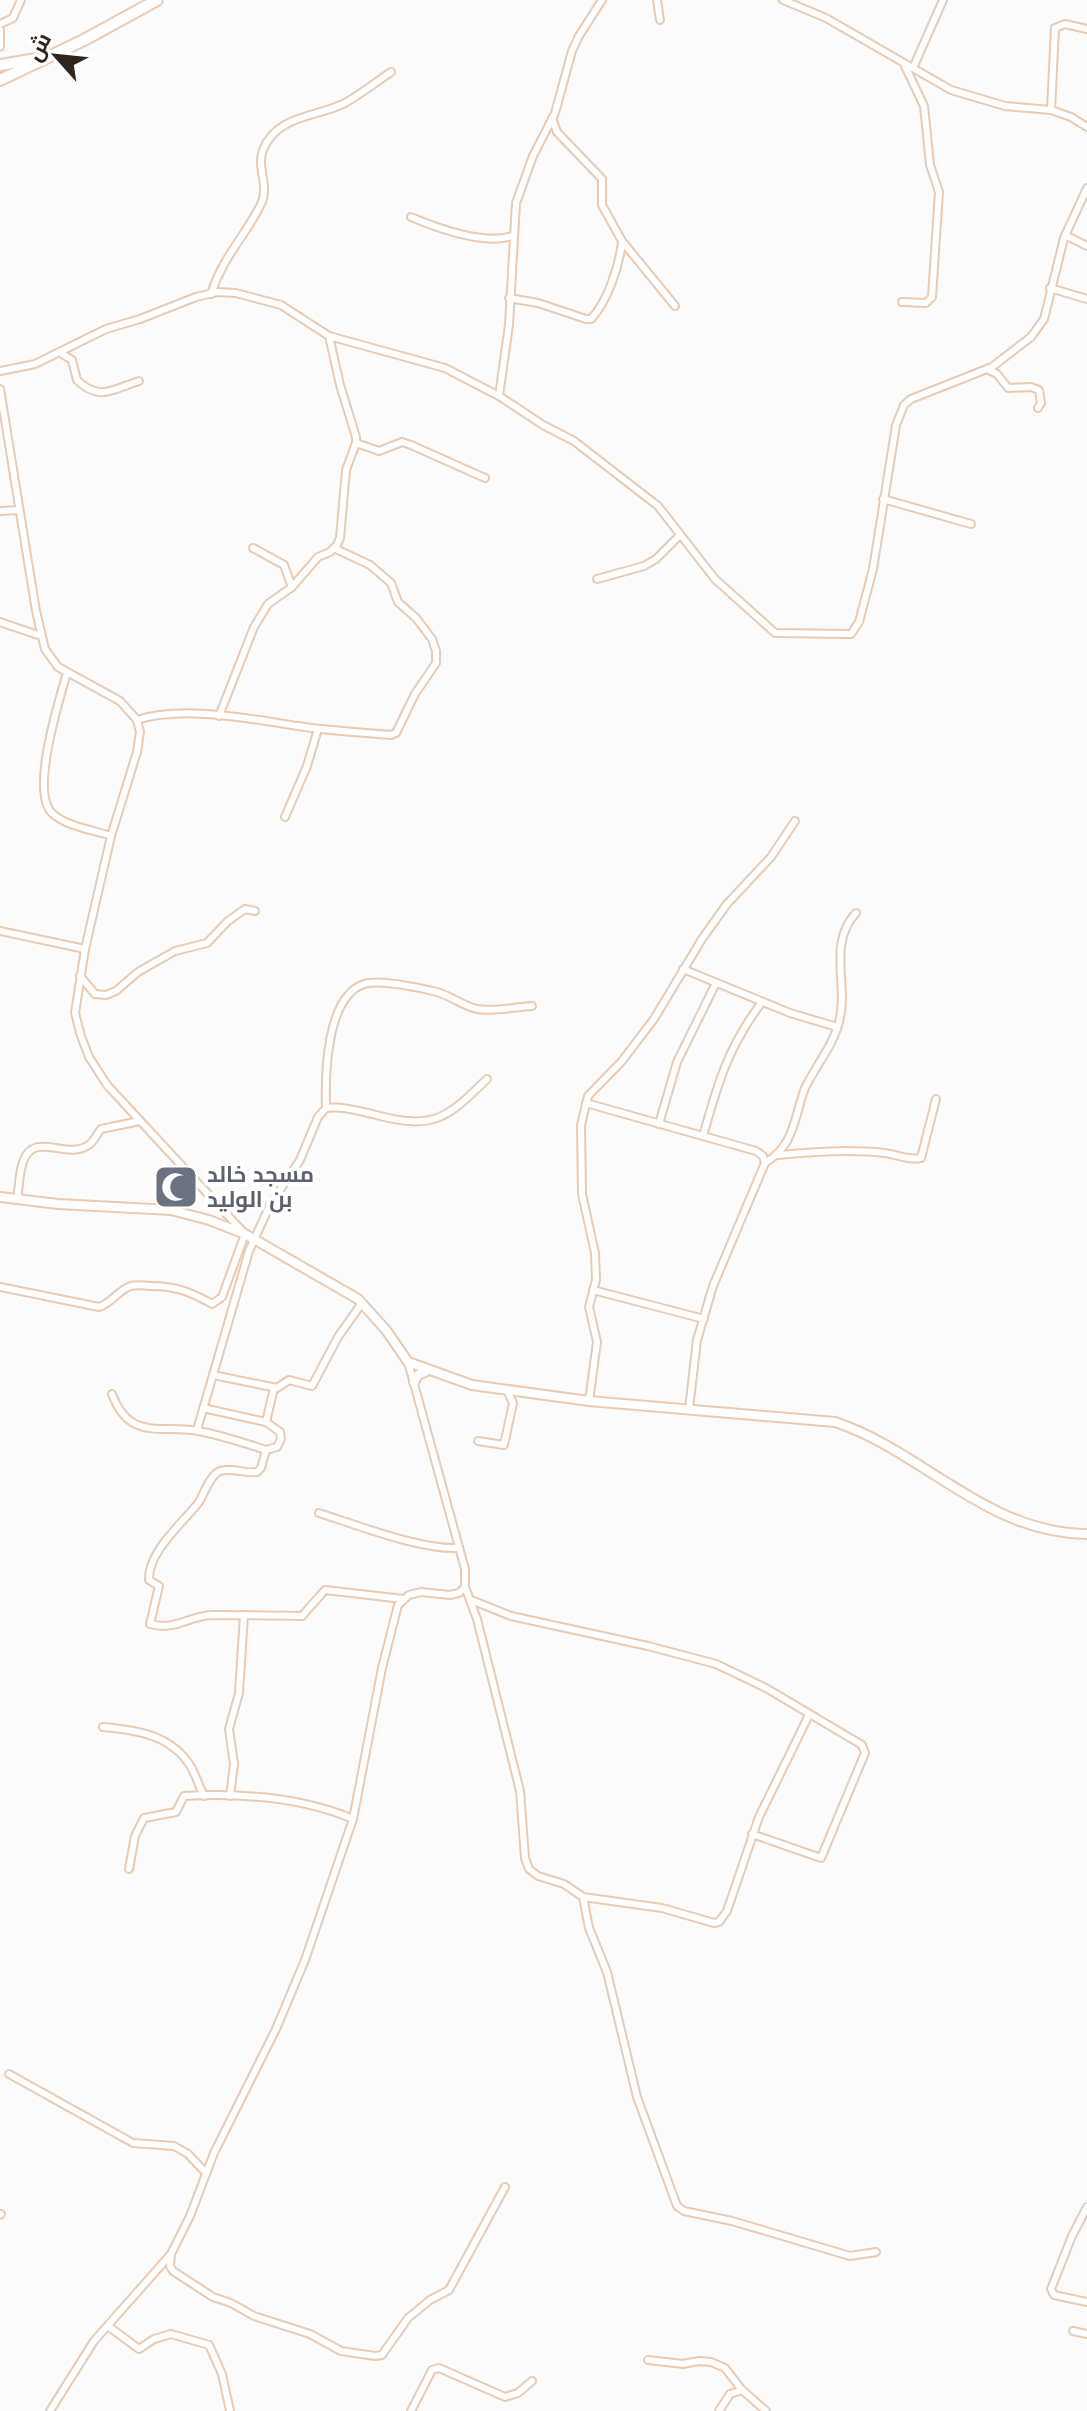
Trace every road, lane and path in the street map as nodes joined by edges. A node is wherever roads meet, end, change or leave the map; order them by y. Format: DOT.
graph roads {
  1 [pos="21,0"];
  2 [pos="157,0"];
  3 [pos="602,0"];
  4 [pos="657,0"];
  5 [pos="783,0"];
  6 [pos="812,0"];
  7 [pos="943,0"];
  8 [pos="806,10"];
  9 [pos="660,20"];
  10 [pos="0,24"];
  11 [pos="1087,29"];
  12 [pos="0,30"];
  13 [pos="0,47"];
  14 [pos="46,57"];
  15 [pos="904,64"];
  16 [pos="0,65"];
  17 [pos="913,68"];
  18 [pos="391,72"];
  19 [pos="0,80"];
  20 [pos="1051,110"];
  21 [pos="552,118"];
  22 [pos="1085,124"];
  23 [pos="1087,188"];
  24 [pos="411,217"];
  25 [pos="1065,235"];
  26 [pos="512,236"];
  27 [pos="622,241"];
  28 [pos="1087,246"];
  29 [pos="1050,288"];
  30 [pos="211,294"];
  31 [pos="509,298"];
  32 [pos="1087,299"];
  33 [pos="902,302"];
  34 [pos="675,306"];
  35 [pos="329,336"];
  36 [pos="59,352"];
  37 [pos="987,369"];
  38 [pos="0,371"];
  39 [pos="139,381"];
  40 [pos="0,389"];
  41 [pos="499,396"];
  42 [pos="1,399"];
  43 [pos="1038,408"];
  44 [pos="356,443"];
  45 [pos="485,478"];
  46 [pos="883,499"];
  47 [pos="19,510"];
  48 [pos="0,511"];
  49 [pos="971,524"];
  50 [pos="680,535"];
  51 [pos="253,548"];
  52 [pos="334,548"];
  53 [pos="597,579"];
  54 [pos="292,587"];
  55 [pos="0,622"];
  56 [pos="41,636"];
  57 [pos="67,673"];
  58 [pos="219,716"];
  59 [pos="137,720"];
  60 [pos="318,729"];
  61 [pos="285,817"];
  62 [pos="795,821"];
  63 [pos="111,836"];
  64 [pos="255,911"];
  65 [pos="856,913"];
  66 [pos="0,931"];
  67 [pos="85,949"];
  68 [pos="683,969"];
  69 [pos="80,976"];
  70 [pos="716,983"];
  71 [pos="762,1002"];
  72 [pos="532,1006"];
  73 [pos="837,1027"];
  74 [pos="487,1079"];
  75 [pos="936,1099"];
  76 [pos="586,1103"];
  77 [pos="326,1108"];
  78 [pos="140,1121"];
  79 [pos="659,1124"];
  80 [pos="703,1136"];
  81 [pos="778,1155"];
  82 [pos="765,1163"];
  83 [pos="0,1197"];
  84 [pos="17,1200"];
  85 [pos="245,1234"];
  86 [pos="254,1239"];
  87 [pos="0,1287"];
  88 [pos="593,1290"];
  89 [pos="362,1303"];
  90 [pos="704,1319"];
  91 [pos="408,1362"];
  92 [pos="427,1371"];
  93 [pos="213,1375"];
  94 [pos="414,1382"];
  95 [pos="274,1388"];
  96 [pos="507,1390"];
  97 [pos="112,1394"];
  98 [pos="589,1401"];
  99 [pos="203,1408"];
  100 [pos="689,1409"];
  101 [pos="266,1422"];
  102 [pos="197,1430"];
  103 [pos="478,1441"];
  104 [pos="266,1450"];
  105 [pos="319,1513"];
  106 [pos="1087,1534"];
  107 [pos="459,1548"];
  108 [pos="465,1587"];
  109 [pos="403,1599"];
  110 [pos="471,1600"];
  111 [pos="244,1615"];
  112 [pos="809,1715"];
  113 [pos="103,1727"];
  114 [pos="204,1796"];
  115 [pos="230,1796"];
  116 [pos="353,1819"];
  117 [pos="752,1834"];
  118 [pos="129,1869"];
  119 [pos="583,1897"];
  120 [pos="9,2074"];
  121 [pos="206,2173"];
  122 [pos="505,2187"];
  123 [pos="1087,2207"];
  124 [pos="876,2252"];
  125 [pos="171,2254"];
  126 [pos="1087,2302"];
  127 [pos="108,2326"];
  128 [pos="1073,2331"];
  129 [pos="1087,2334"];
  130 [pos="648,2360"];
  131 [pos="532,2381"];
  132 [pos="742,2390"];
  133 [pos="50,2411"];
  134 [pos="230,2411"];
  135 [pos="411,2411"];
  136 [pos="719,2411"];
  137 [pos="766,2411"];
  1 -- 10 [label="street"];
  2 -- 14 [label="main road"];
  3 -- 21 [label="street"];
  4 -- 9 [label="street"];
  5 -- 8 [label="street"];
  6 -- 8 [label="street"];
  7 -- 17 [label="street"];
  8 -- 15 [label="street"];
  11 -- 20 [label="street"];
  12 -- 13 [label="street"];
  14 -- 16 [label="main road"];
  14 -- 19 [label="main road"];
  15 -- 17 [label="street"];
  15 -- 33 [label="street"];
  17 -- 20 [label="street"];
  18 -- 30 [label="street"];
  20 -- 22 [label="street"];
  21 -- 26 [label="street"];
  21 -- 27 [label="street"];
  23 -- 25 [label="street"];
  24 -- 26 [label="street"];
  25 -- 28 [label="street"];
  25 -- 29 [label="street"];
  26 -- 31 [label="street"];
  27 -- 31 [label="street"];
  27 -- 34 [label="street"];
  29 -- 32 [label="street"];
  29 -- 37 [label="street"];
  30 -- 35 [label="street"];
  30 -- 36 [label="street"];
  31 -- 41 [label="street"];
  35 -- 41 [label="street"];
  35 -- 44 [label="street"];
  36 -- 38 [label="street"];
  36 -- 39 [label="street"];
  37 -- 43 [label="street"];
  37 -- 46 [label="street"];
  40 -- 42 [label="street"];
  41 -- 50 [label="street"];
  42 -- 47 [label="street"];
  44 -- 45 [label="street"];
  44 -- 52 [label="street"];
  46 -- 49 [label="street"];
  46 -- 50 [label="street"];
  47 -- 48 [label="street"];
  47 -- 56 [label="street"];
  50 -- 53 [label="street"];
  51 -- 54 [label="street"];
  52 -- 54 [label="street"];
  52 -- 60 [label="street"];
  54 -- 58 [label="street"];
  55 -- 56 [label="street"];
  56 -- 57 [label="street"];
  57 -- 59 [label="street"];
  57 -- 63 [label="street"];
  58 -- 59 [label="street"];
  58 -- 60 [label="street"];
  59 -- 63 [label="street"];
  60 -- 61 [label="street"];
  62 -- 68 [label="street"];
  63 -- 67 [label="street"];
  64 -- 69 [label="street"];
  65 -- 73 [label="street"];
  66 -- 67 [label="street"];
  67 -- 69 [label="street"];
  68 -- 70 [label="street"];
  68 -- 76 [label="street"];
  69 -- 78 [label="street"];
  70 -- 71 [label="street"];
  70 -- 79 [label="street"];
  71 -- 73 [label="street"];
  71 -- 80 [label="street"];
  72 -- 77 [label="street"];
  73 -- 81 [label="street"];
  74 -- 77 [label="street"];
  75 -- 81 [label="street"];
  76 -- 79 [label="street"];
  76 -- 88 [label="street"];
  77 -- 86 [label="street"];
  78 -- 84 [label="street"];
  78 -- 85 [label="street"];
  79 -- 80 [label="street"];
  80 -- 82 [label="street"];
  81 -- 82 [label="street"];
  82 -- 90 [label="street"];
  83 -- 84 [label="street"];
  84 -- 85 [label="street"];
  85 -- 86 [label="street"];
  85 -- 87 [label="street"];
  86 -- 89 [label="street"];
  86 -- 93 [label="street"];
  88 -- 90 [label="street"];
  88 -- 98 [label="street"];
  89 -- 91 [label="street"];
  89 -- 95 [label="street"];
  90 -- 100 [label="street"];
  91 -- 92 [label="street"];
  91 -- 94 [label="street"];
  92 -- 94 [label="street"];
  92 -- 96 [label="street"];
  93 -- 95 [label="street"];
  93 -- 99 [label="street"];
  94 -- 107 [label="street"];
  95 -- 101 [label="street"];
  96 -- 98 [label="street"];
  96 -- 103 [label="street"];
  97 -- 102 [label="street"];
  98 -- 100 [label="street"];
  99 -- 101 [label="street"];
  99 -- 102 [label="street"];
  100 -- 106 [label="street"];
  101 -- 104 [label="street"];
  102 -- 104 [label="street"];
  104 -- 111 [label="street"];
  105 -- 107 [label="street"];
  107 -- 108 [label="street"];
  108 -- 109 [label="street"];
  108 -- 110 [label="street"];
  109 -- 111 [label="street"];
  109 -- 116 [label="street"];
  110 -- 112 [label="street"];
  110 -- 119 [label="street"];
  111 -- 115 [label="street"];
  112 -- 117 [label="street"];
  112 -- 117 [label="street"];
  113 -- 114 [label="street"];
  114 -- 115 [label="street"];
  114 -- 118 [label="street"];
  115 -- 116 [label="street"];
  116 -- 121 [label="street"];
  117 -- 119 [label="street"];
  119 -- 124 [label="street"];
  120 -- 121 [label="street"];
  121 -- 125 [label="street"];
  122 -- 125 [label="street"];
  123 -- 126 [label="street"];
  125 -- 127 [label="street"];
  127 -- 133 [label="street"];
  127 -- 134 [label="street"];
  128 -- 129 [label="street"];
  130 -- 132 [label="street"];
  131 -- 135 [label="street"];
  132 -- 136 [label="street"];
  132 -- 137 [label="street"];
}
